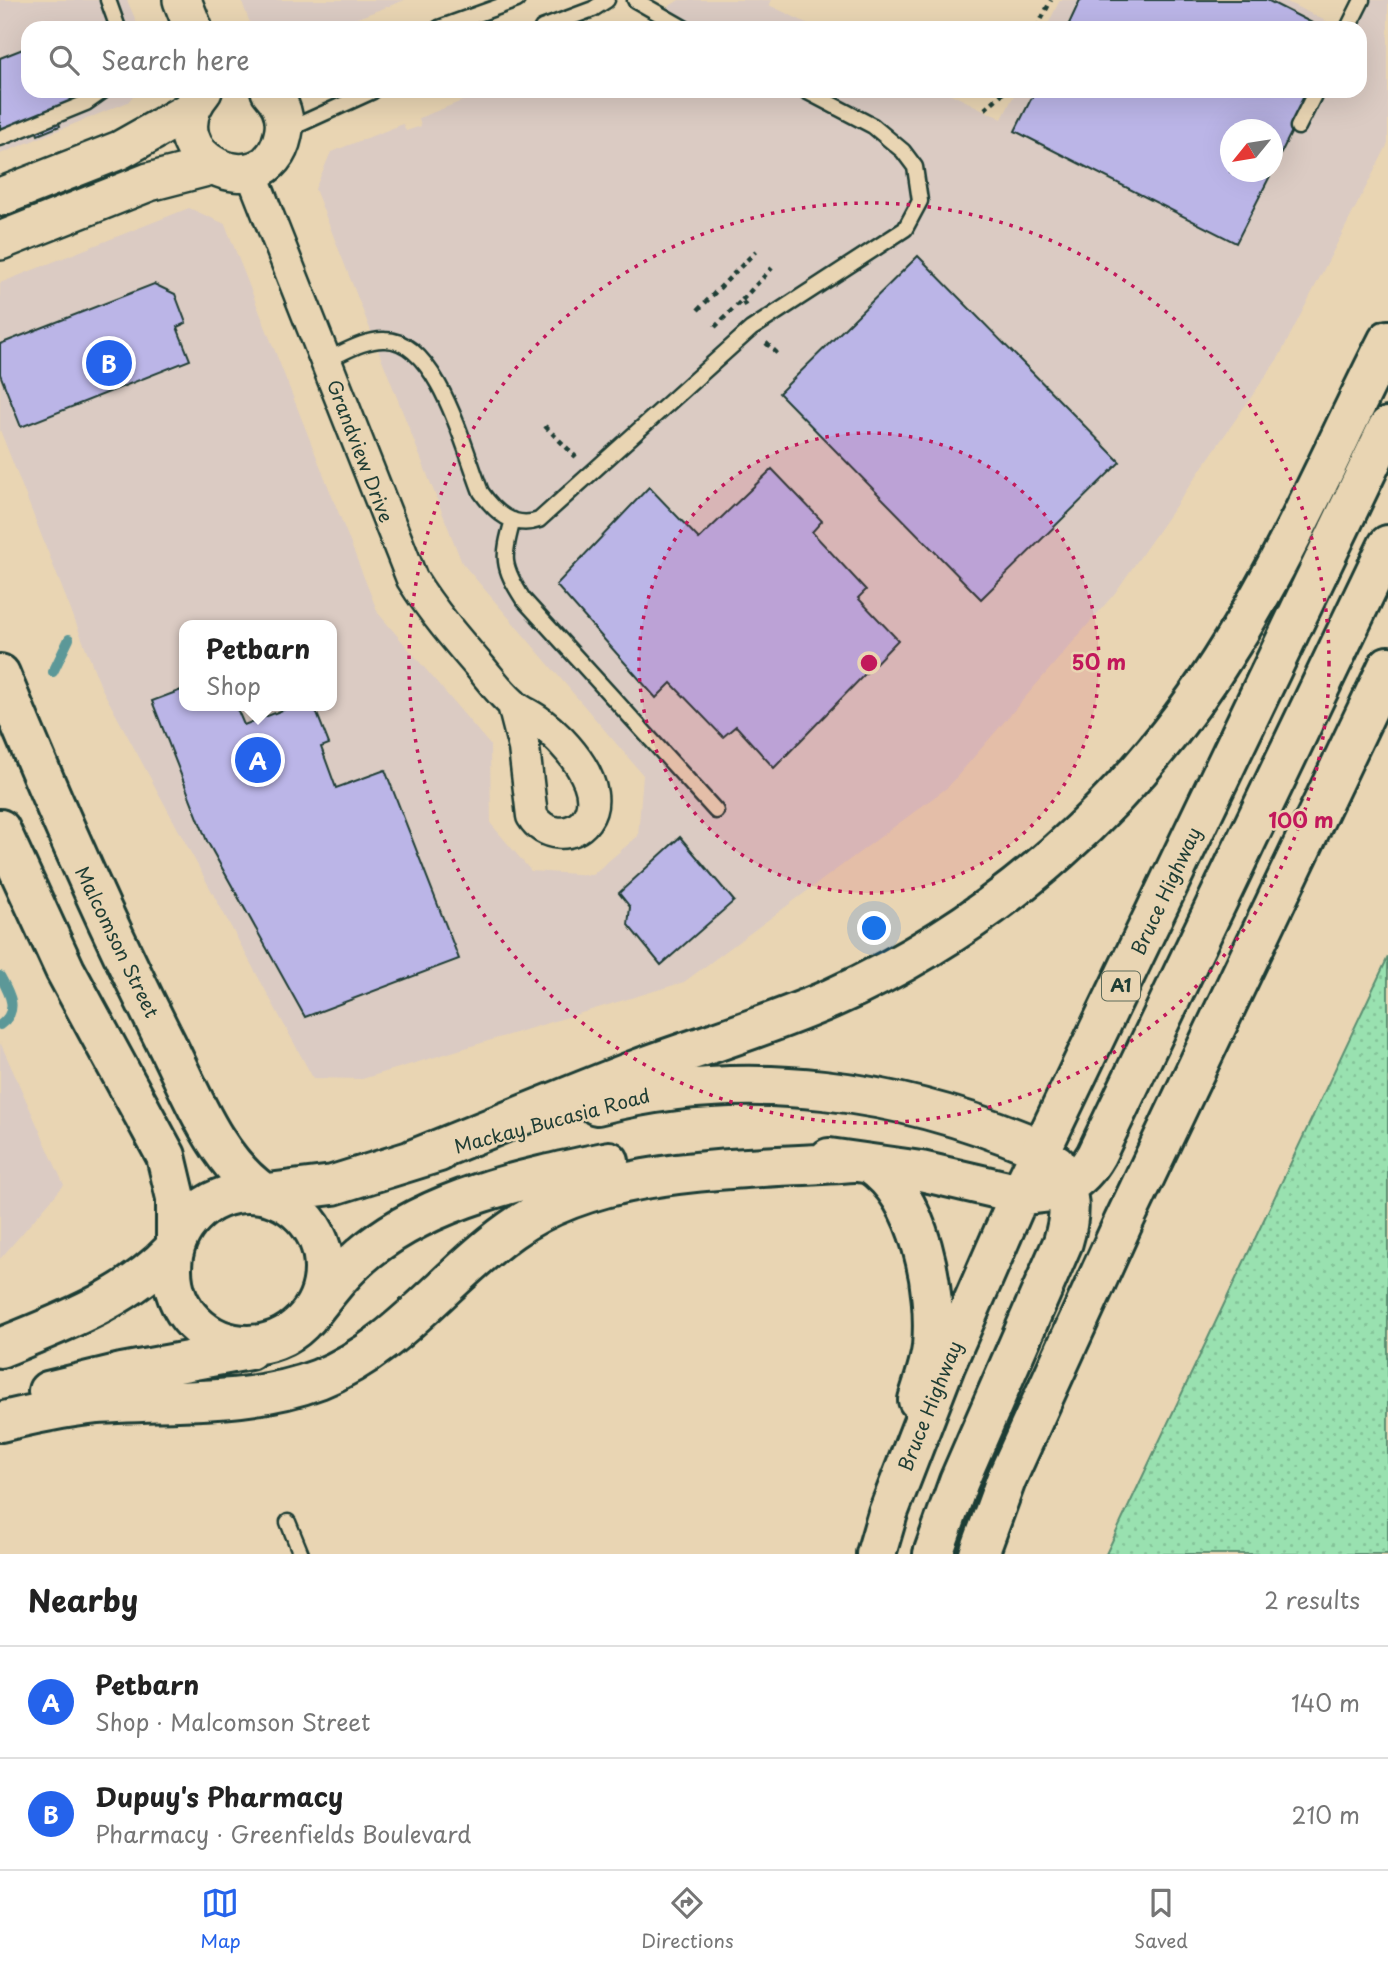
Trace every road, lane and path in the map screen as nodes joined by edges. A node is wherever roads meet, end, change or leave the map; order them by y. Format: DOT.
graph roads {
  1 [pos="108,0"];
  2 [pos="182,0"];
  3 [pos="517,0"];
  4 [pos="607,0"];
  5 [pos="635,0"];
  6 [pos="1051,0"];
  7 [pos="1362,0"];
  8 [pos="116,21"];
  9 [pos="190,21"];
  10 [pos="458,21"];
  11 [pos="561,21"];
  12 [pos="672,21"];
  13 [pos="1040,21"];
  14 [pos="1352,21"];
  15 [pos="93,98"];
  16 [pos="275,98"];
  17 [pos="357,98"];
  18 [pos="819,98"];
  19 [pos="997,98"];
  20 [pos="1312,98"];
  21 [pos="197,100"];
  22 [pos="985,109"];
  23 [pos="1298,127"];
  24 [pos="284,131"];
  25 [pos="0,138"];
  26 [pos="211,166"];
  27 [pos="250,172"];
  28 [pos="0,197"];
  29 [pos="0,241"];
  30 [pos="756,251"];
  31 [pos="772,268"];
  32 [pos="742,300"];
  33 [pos="698,310"];
  34 [pos="748,311"];
  35 [pos="715,327"];
  36 [pos="763,340"];
  37 [pos="1388,340"];
  38 [pos="778,354"];
  39 [pos="324,361"];
  40 [pos="545,426"];
  41 [pos="1388,427"];
  42 [pos="576,457"];
  43 [pos="513,520"];
  44 [pos="1388,545"];
  45 [pos="1388,666"];
  46 [pos="0,674"];
  47 [pos="513,705"];
  48 [pos="716,811"];
  49 [pos="0,829"];
  50 [pos="1043,1150"];
  51 [pos="414,1159"];
  52 [pos="862,1163"];
  53 [pos="1067,1186"];
  54 [pos="266,1193"];
  55 [pos="1020,1194"];
  56 [pos="175,1246"];
  57 [pos="307,1318"];
  58 [pos="271,1342"];
  59 [pos="0,1348"];
  60 [pos="0,1408"];
  61 [pos="0,1422"];
  62 [pos="888,1513"];
  63 [pos="288,1522"];
  64 [pos="301,1554"];
  65 [pos="876,1554"];
  66 [pos="933,1554"];
  67 [pos="979,1554"];
  1 -- 8 [label="lane"];
  2 -- 9 [label="street"];
  3 -- 10 [label="lane"];
  4 -- 11 [label="lane"];
  5 -- 12 [label="lane"];
  6 -- 13 [label="path"];
  7 -- 14 [label="lane"];
  15 -- 25 [label="lane"];
  16 -- 24 [label="street"];
  17 -- 24 [label="lane"];
  18 -- 43 [label="lane"];
  19 -- 22 [label="path"];
  20 -- 23 [label="lane"];
  21 -- 26 [label="street"];
  21 -- 28 [label="street"];
  24 -- 27 [label="street"];
  26 -- 27 [label="street"];
  26 -- 29 [label="street"];
  27 -- 39 [label="street, Grandview Drive"];
  30 -- 33 [label="path"];
  31 -- 32 [label="path"];
  32 -- 34 [label="path"];
  32 -- 35 [label="path"];
  36 -- 38 [label="path"];
  37 -- 51 [label="main road"];
  39 -- 43 [label="lane"];
  39 -- 47 [label="street, Grandview Drive"];
  40 -- 42 [label="path"];
  41 -- 50 [label="main road, Bruce Highway / A1"];
  43 -- 48 [label="lane"];
  44 -- 53 [label="main road"];
  45 -- 67 [label="main road"];
  46 -- 54 [label="main road, Malcomson Street"];
  49 -- 56 [label="main road"];
  50 -- 51 [label="main road, Mackay Bucasia Road"];
  50 -- 53 [label="main road"];
  50 -- 55 [label="main road, Bruce Highway / A1"];
  51 -- 54 [label="main road, Mackay Bucasia Road"];
  52 -- 55 [label="main road"];
  52 -- 57 [label="main road"];
  52 -- 61 [label="main road"];
  52 -- 62 [label="main road"];
  53 -- 55 [label="main road"];
  53 -- 66 [label="main road"];
  54 -- 56 [label="main road"];
  54 -- 57 [label="main road"];
  55 -- 62 [label="main road, Bruce Highway / A1"];
  56 -- 58 [label="main road"];
  56 -- 59 [label="main road"];
  57 -- 58 [label="main road"];
  58 -- 60 [label="main road"];
  62 -- 65 [label="main road, Bruce Highway / A1"];
  63 -- 64 [label="lane"];
}
